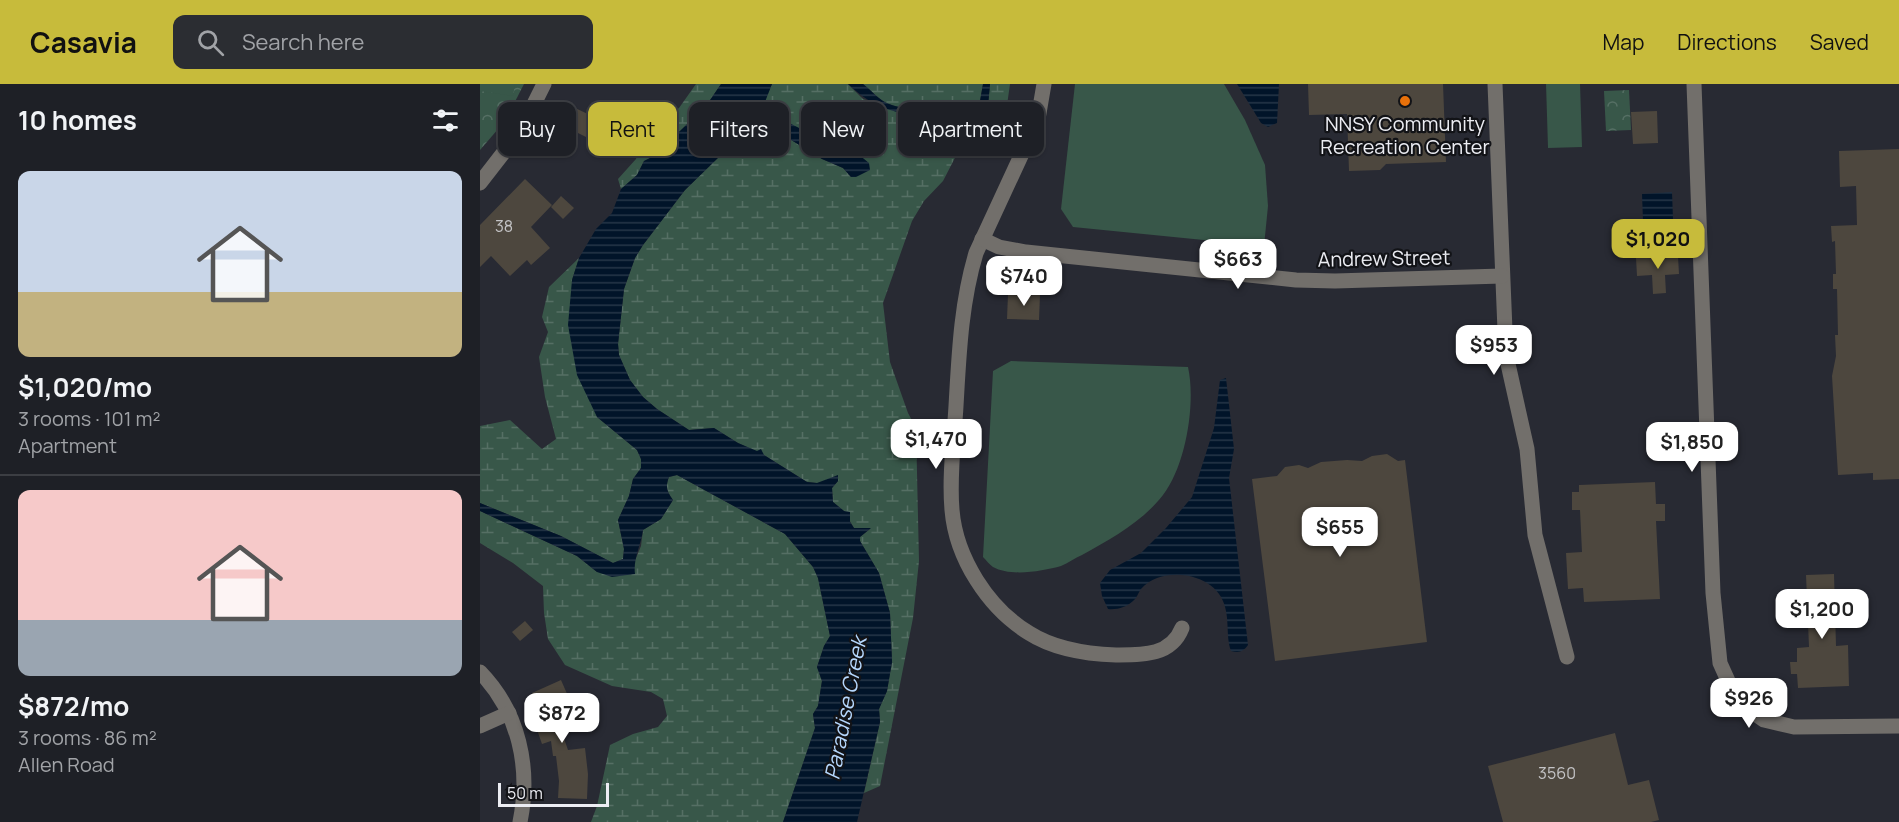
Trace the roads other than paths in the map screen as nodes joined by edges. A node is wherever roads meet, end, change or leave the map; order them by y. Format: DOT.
graph roads {
  1 [pos="544,84"];
  2 [pos="1044,84"];
  3 [pos="1495,84"];
  4 [pos="1694,84"];
  5 [pos="480,183"];
  6 [pos="982,239"];
  7 [pos="1502,276"];
  8 [pos="1182,628"];
  9 [pos="1567,657"];
  10 [pos="480,672"];
  11 [pos="509,713"];
  12 [pos="480,726"];
  13 [pos="1899,726"];
  14 [pos="519,822"];
  1 -- 5 [label="street"];
  2 -- 6 [label="street"];
  3 -- 7 [label="street"];
  4 -- 13 [label="street"];
  6 -- 7 [label="street, Andrew Street"];
  6 -- 8 [label="street"];
  7 -- 9 [label="street"];
  10 -- 11 [label="street"];
  11 -- 12 [label="street"];
  11 -- 14 [label="street"];
}
